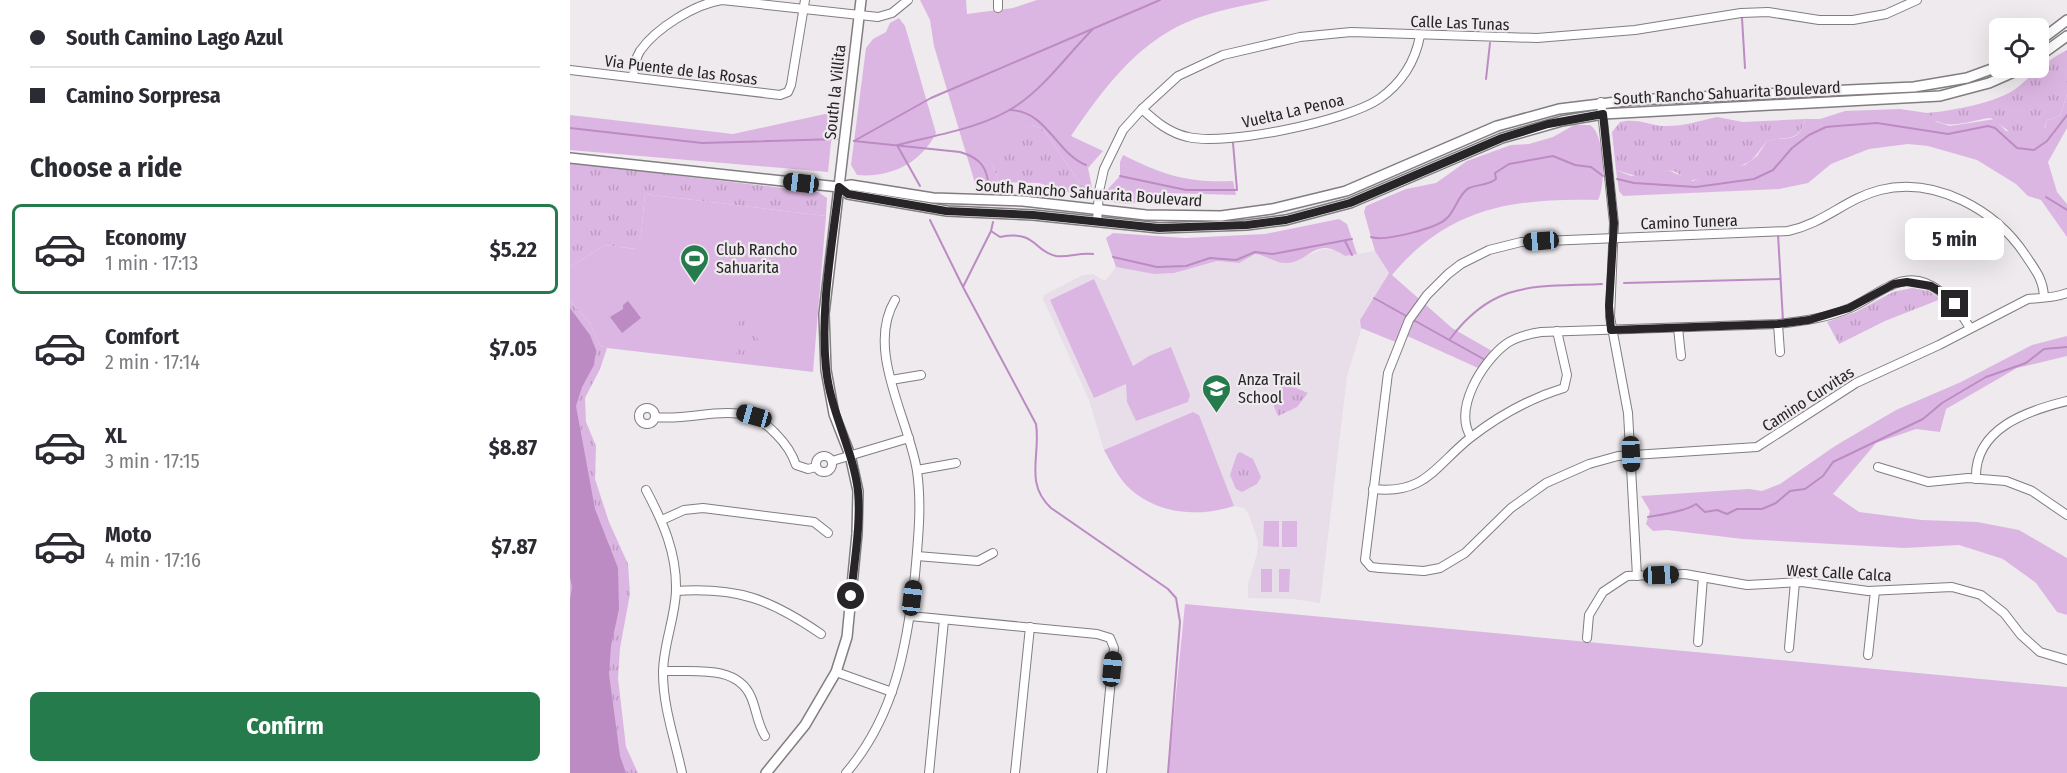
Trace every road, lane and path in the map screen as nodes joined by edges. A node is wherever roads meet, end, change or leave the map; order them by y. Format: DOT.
graph roads {
  1 [pos="805,0"];
  2 [pos="861,0"];
  3 [pos="908,0"];
  4 [pos="1917,0"];
  5 [pos="804,10"];
  6 [pos="858,17"];
  7 [pos="2067,20"];
  8 [pos="2049,34"];
  9 [pos="1420,36"];
  10 [pos="2067,36"];
  11 [pos="2049,49"];
  12 [pos="570,70"];
  13 [pos="1989,70"];
  14 [pos="633,77"];
  15 [pos="2000,78"];
  16 [pos="1601,102"];
  17 [pos="1142,109"];
  18 [pos="1603,114"];
  19 [pos="570,158"];
  20 [pos="839,187"];
  21 [pos="1097,210"];
  22 [pos="1097,222"];
  23 [pos="1614,239"];
  24 [pos="2067,293"];
  25 [pos="2044,297"];
  26 [pos="895,300"];
  27 [pos="1778,324"];
  28 [pos="1678,328"];
  29 [pos="1970,328"];
  30 [pos="1611,330"];
  31 [pos="1557,332"];
  32 [pos="1780,352"];
  33 [pos="1681,356"];
  34 [pos="921,375"];
  35 [pos="891,380"];
  36 [pos="2067,401"];
  37 [pos="656,417"];
  38 [pos="1471,437"];
  39 [pos="909,438"];
  40 [pos="1631,454"];
  41 [pos="850,456"];
  42 [pos="832,461"];
  43 [pos="956,464"];
  44 [pos="816,466"];
  45 [pos="1878,467"];
  46 [pos="917,470"];
  47 [pos="1976,479"];
  48 [pos="1373,489"];
  49 [pos="646,490"];
  50 [pos="2067,515"];
  51 [pos="662,520"];
  52 [pos="828,533"];
  53 [pos="993,554"];
  54 [pos="917,556"];
  55 [pos="1368,564"];
  56 [pos="1637,576"];
  57 [pos="1704,577"];
  58 [pos="1794,582"];
  59 [pos="676,591"];
  60 [pos="1875,591"];
  61 [pos="910,616"];
  62 [pos="944,620"];
  63 [pos="1030,627"];
  64 [pos="821,634"];
  65 [pos="1587,638"];
  66 [pos="1698,642"];
  67 [pos="1789,648"];
  68 [pos="1868,655"];
  69 [pos="2067,660"];
  70 [pos="663,671"];
  71 [pos="836,672"];
  72 [pos="892,692"];
  73 [pos="765,736"];
  74 [pos="682,773"];
  75 [pos="766,773"];
  76 [pos="846,773"];
  77 [pos="929,773"];
  78 [pos="1015,773"];
  79 [pos="1102,773"];
  1 -- 5 [label="street"];
  2 -- 6 [label="street, South la Villita"];
  3 -- 6 [label="street"];
  4 -- 9 [label="street, Calle Las Tunas"];
  5 -- 6 [label="street"];
  5 -- 14 [label="street"];
  5 -- 14 [label="street, Via Puente de las Rosas"];
  6 -- 20 [label="street, South la Villita"];
  7 -- 8 [label="street"];
  9 -- 17 [label="street, Calle Las Tunas"];
  9 -- 17 [label="street, Vuelta La Penoa"];
  10 -- 11 [label="street"];
  12 -- 14 [label="street, Via Puente de las Rosas"];
  13 -- 16 [label="street, South Rancho Sahuarita Boulevard"];
  15 -- 18 [label="street, South Rancho Sahuarita Boulevard"];
  16 -- 18 [label="street"];
  16 -- 21 [label="street, South Rancho Sahuarita Boulevard"];
  17 -- 21 [label="street, Calle Las Tunas"];
  18 -- 22 [label="street, South Rancho Sahuarita Boulevard"];
  18 -- 23 [label="street"];
  19 -- 20 [label="street, South Rancho Sahuarita Boulevard"];
  20 -- 21 [label="street, South Rancho Sahuarita Boulevard"];
  20 -- 22 [label="street, South Rancho Sahuarita Boulevard"];
  20 -- 41 [label="street, South la Villita"];
  21 -- 22 [label="street, Calle Las Tunas"];
  23 -- 25 [label="street, Camino Tunera"];
  23 -- 30 [label="street"];
  23 -- 48 [label="street, Camino Tunera"];
  24 -- 25 [label="street, Camino Curvitas"];
  25 -- 29 [label="street, Camino Curvitas"];
  26 -- 35 [label="street"];
  27 -- 28 [label="street"];
  27 -- 29 [label="street"];
  27 -- 32 [label="street"];
  28 -- 30 [label="street"];
  28 -- 33 [label="street"];
  29 -- 40 [label="street, Camino Curvitas"];
  30 -- 31 [label="street"];
  30 -- 40 [label="street"];
  31 -- 38 [label="street"];
  31 -- 38 [label="street"];
  34 -- 35 [label="street"];
  35 -- 39 [label="street"];
  36 -- 47 [label="street"];
  37 -- 44 [label="street"];
  38 -- 48 [label="street"];
  39 -- 41 [label="street"];
  39 -- 46 [label="street"];
  40 -- 55 [label="street, Camino Curvitas"];
  40 -- 56 [label="street"];
  41 -- 42 [label="street"];
  41 -- 71 [label="street, South la Villita"];
  42 -- 44 [label="street"];
  42 -- 44 [label="street"];
  43 -- 46 [label="street"];
  45 -- 47 [label="street"];
  46 -- 54 [label="street"];
  47 -- 50 [label="street"];
  48 -- 55 [label="street, Camino Tunera"];
  49 -- 51 [label="street"];
  51 -- 52 [label="street"];
  51 -- 59 [label="street"];
  53 -- 54 [label="street"];
  54 -- 61 [label="street"];
  56 -- 57 [label="street, West Calle Calca"];
  56 -- 65 [label="street, West Calle Calca"];
  57 -- 58 [label="street, West Calle Calca"];
  57 -- 66 [label="street"];
  58 -- 60 [label="street, West Calle Calca"];
  58 -- 67 [label="street"];
  59 -- 64 [label="street"];
  59 -- 70 [label="street"];
  60 -- 68 [label="street"];
  60 -- 69 [label="street, West Calle Calca"];
  61 -- 62 [label="street"];
  61 -- 72 [label="street"];
  62 -- 63 [label="street"];
  62 -- 77 [label="street"];
  63 -- 78 [label="street"];
  63 -- 79 [label="street"];
  70 -- 73 [label="street"];
  70 -- 74 [label="street"];
  71 -- 72 [label="street"];
  71 -- 75 [label="street, South la Villita"];
  72 -- 76 [label="street"];
}
